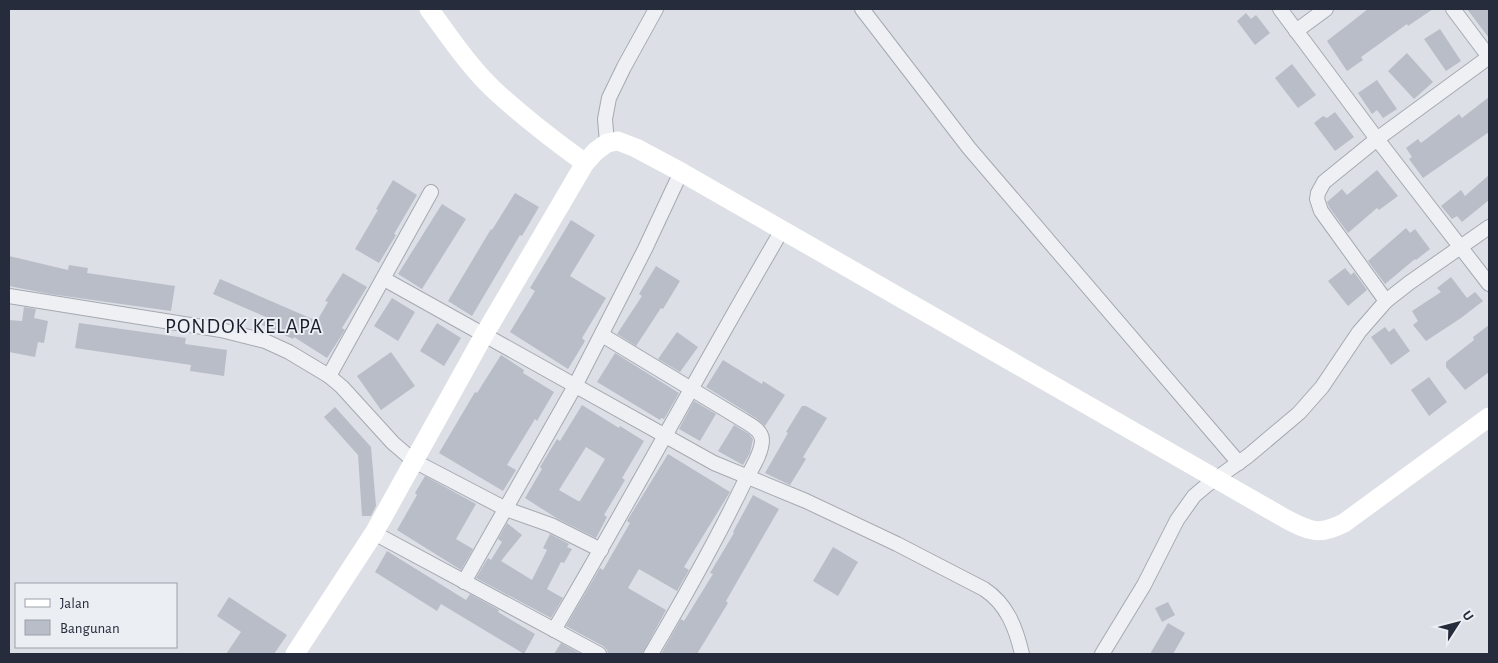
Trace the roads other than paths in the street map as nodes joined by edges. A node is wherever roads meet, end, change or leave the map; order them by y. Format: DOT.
graph roads {
  1 [pos="428,9"];
  2 [pos="656,9"];
  3 [pos="862,9"];
  4 [pos="1280,9"];
  5 [pos="1326,9"];
  6 [pos="1453,9"];
  7 [pos="1296,31"];
  8 [pos="1489,57"];
  9 [pos="1377,139"];
  10 [pos="607,142"];
  11 [pos="585,163"];
  12 [pos="681,172"];
  13 [pos="431,192"];
  14 [pos="1489,227"];
  15 [pos="782,230"];
  16 [pos="1462,247"];
  17 [pos="384,279"];
  18 [pos="1489,284"];
  19 [pos="9,296"];
  20 [pos="1386,301"];
  21 [pos="484,335"];
  22 [pos="602,335"];
  23 [pos="329,376"];
  24 [pos="576,386"];
  25 [pos="691,388"];
  26 [pos="1489,417"];
  27 [pos="664,437"];
  28 [pos="414,461"];
  29 [pos="1239,463"];
  30 [pos="747,478"];
  31 [pos="1217,479"];
  32 [pos="506,509"];
  33 [pos="374,532"];
  34 [pos="601,550"];
  35 [pos="464,582"];
  36 [pos="554,630"];
  37 [pos="295,654"];
  38 [pos="599,654"];
  39 [pos="651,654"];
  40 [pos="1022,654"];
  41 [pos="1102,654"];
  1 -- 11 [label="street"];
  2 -- 10 [label="street"];
  3 -- 29 [label="street"];
  4 -- 7 [label="street"];
  5 -- 7 [label="street"];
  6 -- 8 [label="street"];
  7 -- 9 [label="street"];
  8 -- 9 [label="street"];
  9 -- 16 [label="street"];
  9 -- 20 [label="street"];
  10 -- 11 [label="street"];
  10 -- 12 [label="street"];
  11 -- 21 [label="street"];
  12 -- 15 [label="street"];
  12 -- 22 [label="street"];
  13 -- 17 [label="street"];
  14 -- 16 [label="street"];
  15 -- 25 [label="street"];
  15 -- 31 [label="street"];
  16 -- 18 [label="street"];
  16 -- 20 [label="street"];
  17 -- 21 [label="street"];
  17 -- 23 [label="street"];
  19 -- 23 [label="street"];
  20 -- 29 [label="street"];
  21 -- 24 [label="street"];
  21 -- 28 [label="street"];
  22 -- 24 [label="street"];
  22 -- 25 [label="street"];
  23 -- 28 [label="street"];
  24 -- 27 [label="street"];
  24 -- 32 [label="street"];
  25 -- 27 [label="street"];
  25 -- 30 [label="street"];
  26 -- 31 [label="street"];
  27 -- 30 [label="street"];
  27 -- 34 [label="street"];
  28 -- 32 [label="street"];
  28 -- 33 [label="street"];
  29 -- 31 [label="street"];
  30 -- 39 [label="street"];
  30 -- 40 [label="street"];
  31 -- 41 [label="street"];
  32 -- 34 [label="street"];
  32 -- 35 [label="street"];
  33 -- 35 [label="street"];
  33 -- 37 [label="street"];
  34 -- 36 [label="street"];
  35 -- 36 [label="street"];
  36 -- 38 [label="street"];
}
